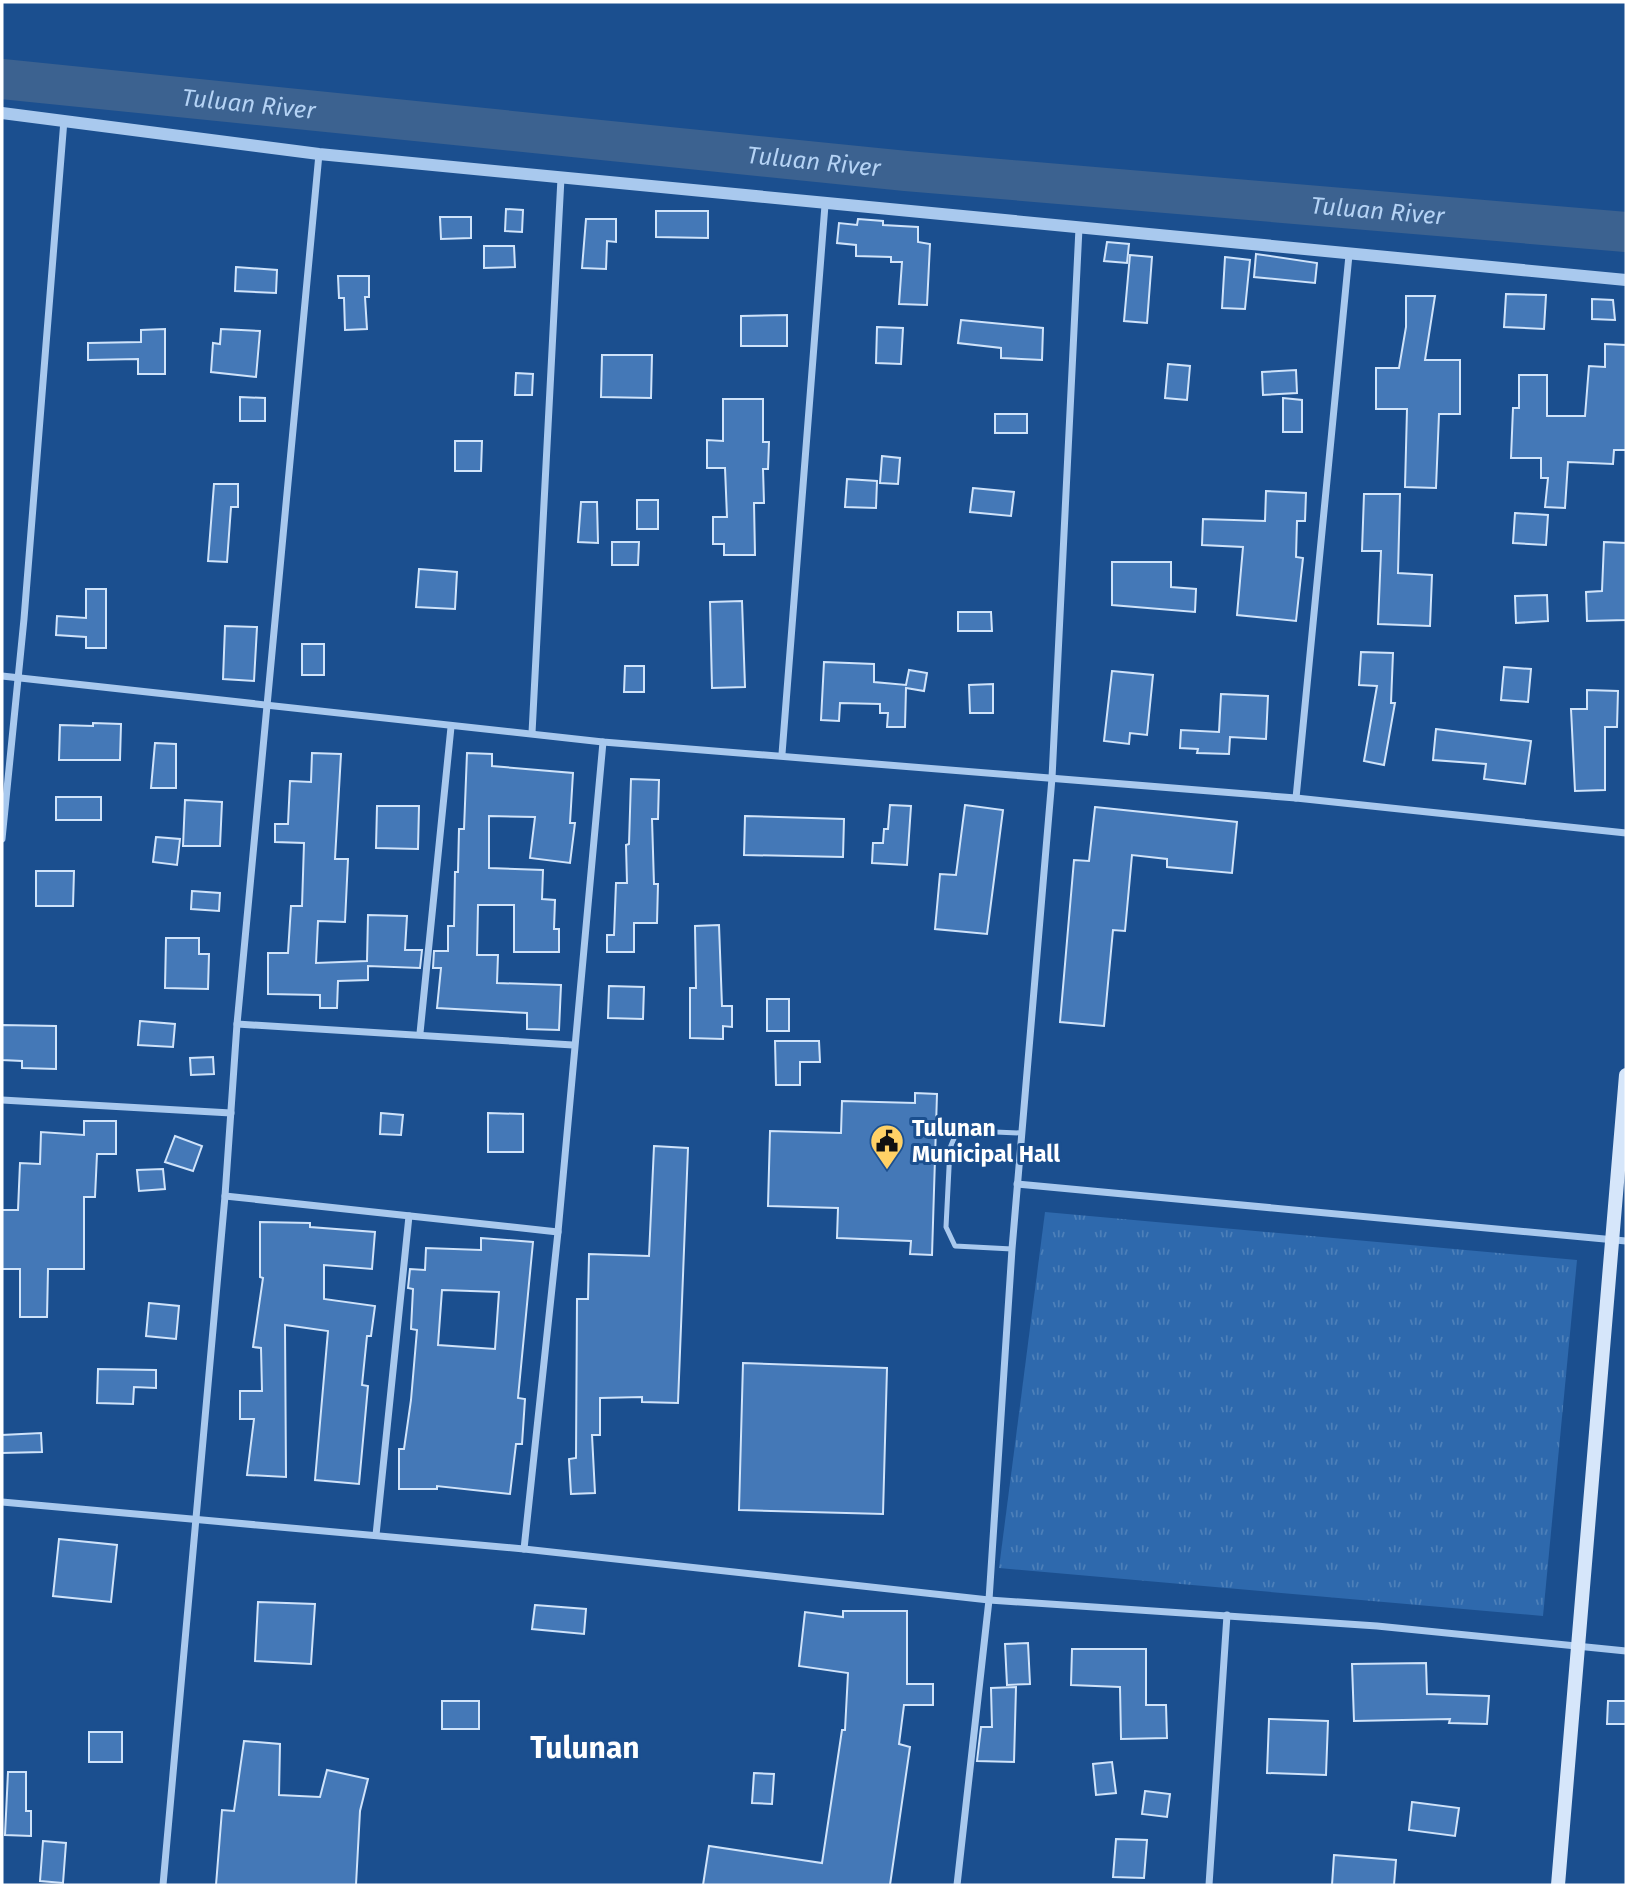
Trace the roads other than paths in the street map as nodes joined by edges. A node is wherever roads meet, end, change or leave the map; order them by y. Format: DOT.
graph roads {
  1 [pos="2,113"];
  2 [pos="64,120"];
  3 [pos="319,154"];
  4 [pos="561,178"];
  5 [pos="825,205"];
  6 [pos="1079,228"];
  7 [pos="1349,255"];
  8 [pos="1626,280"];
  9 [pos="2,676"];
  10 [pos="18,678"];
  11 [pos="269,706"];
  12 [pos="451,727"];
  13 [pos="532,733"];
  14 [pos="603,742"];
  15 [pos="782,754"];
  16 [pos="1052,778"];
  17 [pos="1296,798"];
  18 [pos="1626,833"];
  19 [pos="2,839"];
  20 [pos="237,1024"];
  21 [pos="420,1033"];
  22 [pos="573,1045"];
  23 [pos="1626,1075"];
  24 [pos="2,1100"];
  25 [pos="231,1113"];
  26 [pos="1021,1133"];
  27 [pos="1017,1184"];
  28 [pos="225,1196"];
  29 [pos="409,1216"];
  30 [pos="558,1232"];
  31 [pos="1619,1240"];
  32 [pos="1012,1249"];
  33 [pos="2,1502"];
  34 [pos="197,1520"];
  35 [pos="376,1535"];
  36 [pos="524,1549"];
  37 [pos="989,1600"];
  38 [pos="1227,1615"];
  39 [pos="1578,1646"];
  40 [pos="1626,1651"];
  41 [pos="163,1885"];
  42 [pos="957,1885"];
  43 [pos="1209,1885"];
  44 [pos="1558,1885"];
  1 -- 2 [label="street"];
  2 -- 3 [label="street"];
  2 -- 10 [label="street"];
  3 -- 4 [label="street"];
  3 -- 11 [label="street"];
  4 -- 5 [label="street"];
  4 -- 13 [label="street"];
  5 -- 6 [label="street"];
  5 -- 15 [label="street"];
  6 -- 7 [label="street"];
  6 -- 16 [label="street"];
  7 -- 8 [label="street"];
  7 -- 17 [label="street"];
  9 -- 10 [label="street"];
  10 -- 11 [label="street"];
  10 -- 19 [label="street"];
  11 -- 12 [label="street"];
  11 -- 20 [label="street"];
  12 -- 13 [label="street"];
  12 -- 21 [label="street"];
  13 -- 14 [label="street"];
  14 -- 15 [label="street"];
  14 -- 22 [label="street"];
  15 -- 16 [label="street"];
  16 -- 17 [label="street"];
  16 -- 26 [label="street"];
  17 -- 18 [label="street"];
  20 -- 21 [label="street"];
  20 -- 25 [label="street"];
  21 -- 22 [label="street"];
  22 -- 30 [label="street"];
  23 -- 31 [label="main road"];
  24 -- 25 [label="street"];
  25 -- 28 [label="street"];
  26 -- 27 [label="street"];
  26 -- 32 [label="lane"];
  27 -- 31 [label="street"];
  27 -- 32 [label="street"];
  28 -- 29 [label="street"];
  28 -- 34 [label="street"];
  29 -- 30 [label="street"];
  29 -- 35 [label="street"];
  30 -- 36 [label="street"];
  31 -- 39 [label="main road"];
  32 -- 37 [label="street"];
  33 -- 34 [label="street"];
  34 -- 35 [label="street"];
  34 -- 41 [label="street"];
  35 -- 36 [label="street"];
  36 -- 37 [label="street"];
  37 -- 38 [label="street"];
  37 -- 42 [label="street"];
  38 -- 39 [label="street"];
  38 -- 43 [label="street"];
  39 -- 40 [label="street"];
  39 -- 44 [label="main road"];
}
